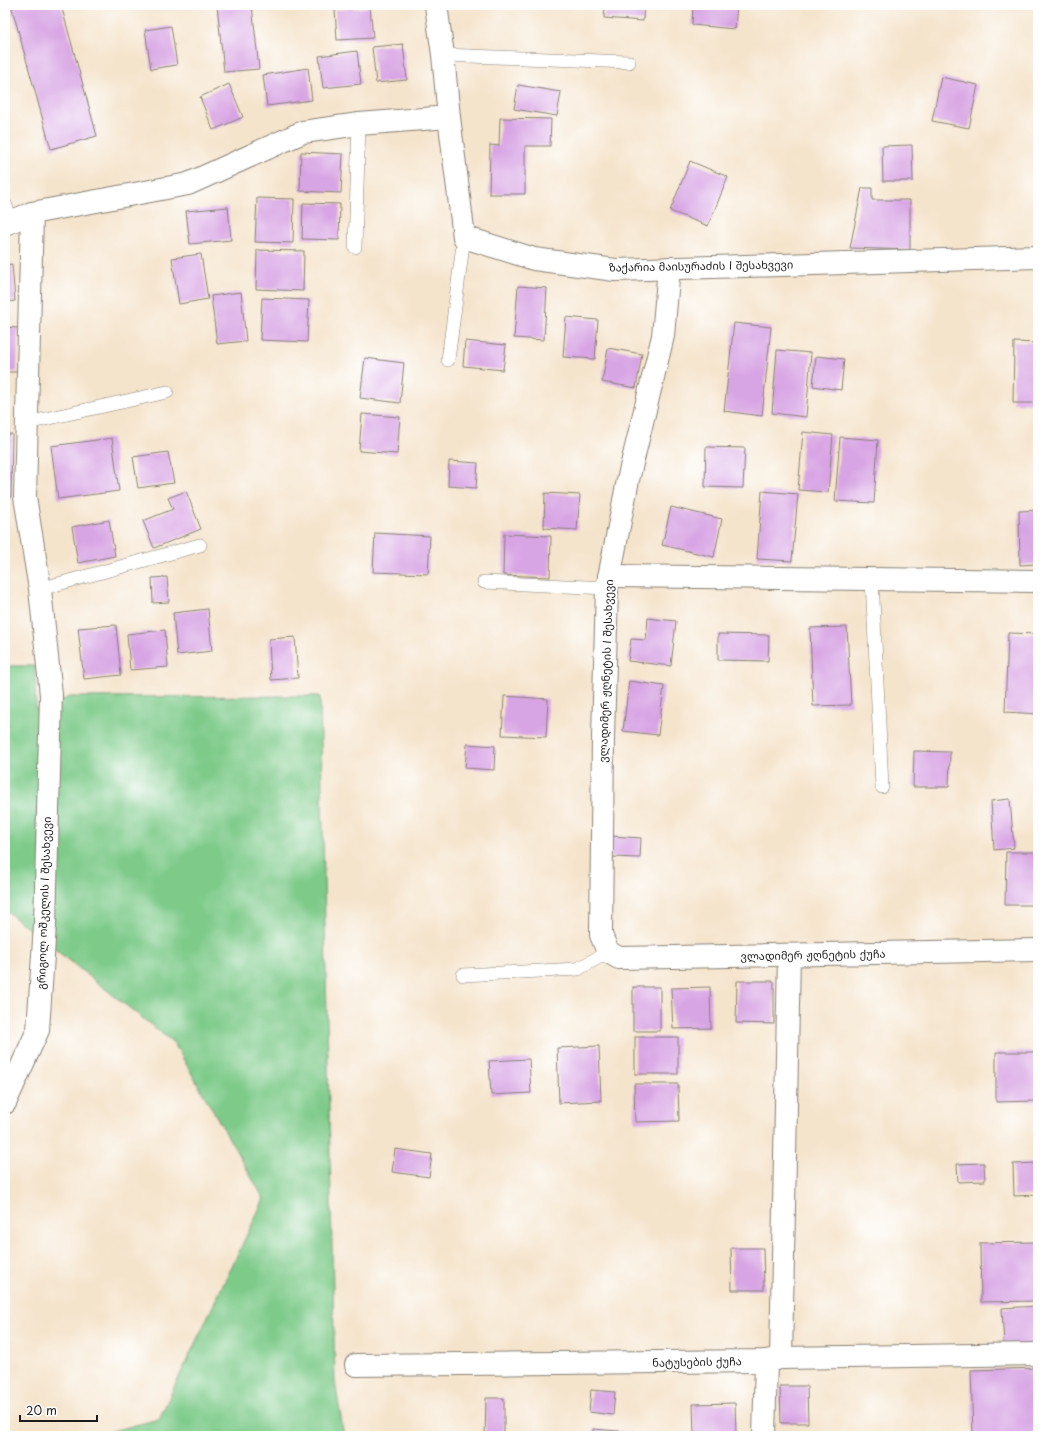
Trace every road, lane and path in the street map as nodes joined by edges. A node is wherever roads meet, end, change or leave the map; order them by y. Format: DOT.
graph roads {
  1 [pos="436,5"];
  2 [pos="443,55"];
  3 [pos="629,62"];
  4 [pos="449,117"];
  5 [pos="359,124"];
  6 [pos="32,213"];
  7 [pos="7,216"];
  8 [pos="464,237"];
  9 [pos="355,247"];
  10 [pos="1038,257"];
  11 [pos="669,268"];
  12 [pos="448,360"];
  13 [pos="167,392"];
  14 [pos="27,423"];
  15 [pos="200,545"];
  16 [pos="872,579"];
  17 [pos="1038,581"];
  18 [pos="484,582"];
  19 [pos="608,582"];
  20 [pos="40,589"];
  21 [pos="882,787"];
  22 [pos="605,944"];
  23 [pos="1038,950"];
  24 [pos="789,955"];
  25 [pos="463,975"];
  26 [pos="5,1103"];
  27 [pos="1038,1354"];
  28 [pos="773,1360"];
  29 [pos="356,1365"];
  30 [pos="764,1436"];
  1 -- 2 [label="street"];
  2 -- 3 [label="lane"];
  2 -- 4 [label="street"];
  4 -- 5 [label="street"];
  4 -- 8 [label="street"];
  5 -- 6 [label="street"];
  5 -- 9 [label="lane"];
  6 -- 7 [label="street"];
  6 -- 14 [label="street, გრიგოლ ოშკელის I შესახვევი"];
  8 -- 11 [label="street, ზაქარია მაისურაძის I შესახვევი"];
  8 -- 12 [label="lane"];
  10 -- 11 [label="street, ზაქარია მაისურაძის I შესახვევი"];
  11 -- 19 [label="street, ვლადიმერ ჟღნეტის I შესახვევი"];
  13 -- 14 [label="lane"];
  14 -- 20 [label="street, გრიგოლ ოშკელის I შესახვევი"];
  15 -- 20 [label="lane"];
  16 -- 17 [label="street"];
  16 -- 19 [label="street"];
  16 -- 21 [label="lane"];
  18 -- 19 [label="lane"];
  19 -- 22 [label="street, ვლადიმერ ჟღნეტის I შესახვევი"];
  20 -- 26 [label="street, გრიგოლ ოშკელის I შესახვევი"];
  22 -- 24 [label="street, ვლადიმერ ჟღნეტის ქუჩა"];
  22 -- 25 [label="lane"];
  23 -- 24 [label="street, ვლადიმერ ჟღნეტის ქუჩა"];
  24 -- 28 [label="street"];
  27 -- 28 [label="street, ნატუსების ქუჩა"];
  28 -- 29 [label="street, ნატუსების ქუჩა"];
  28 -- 30 [label="street"];
}
